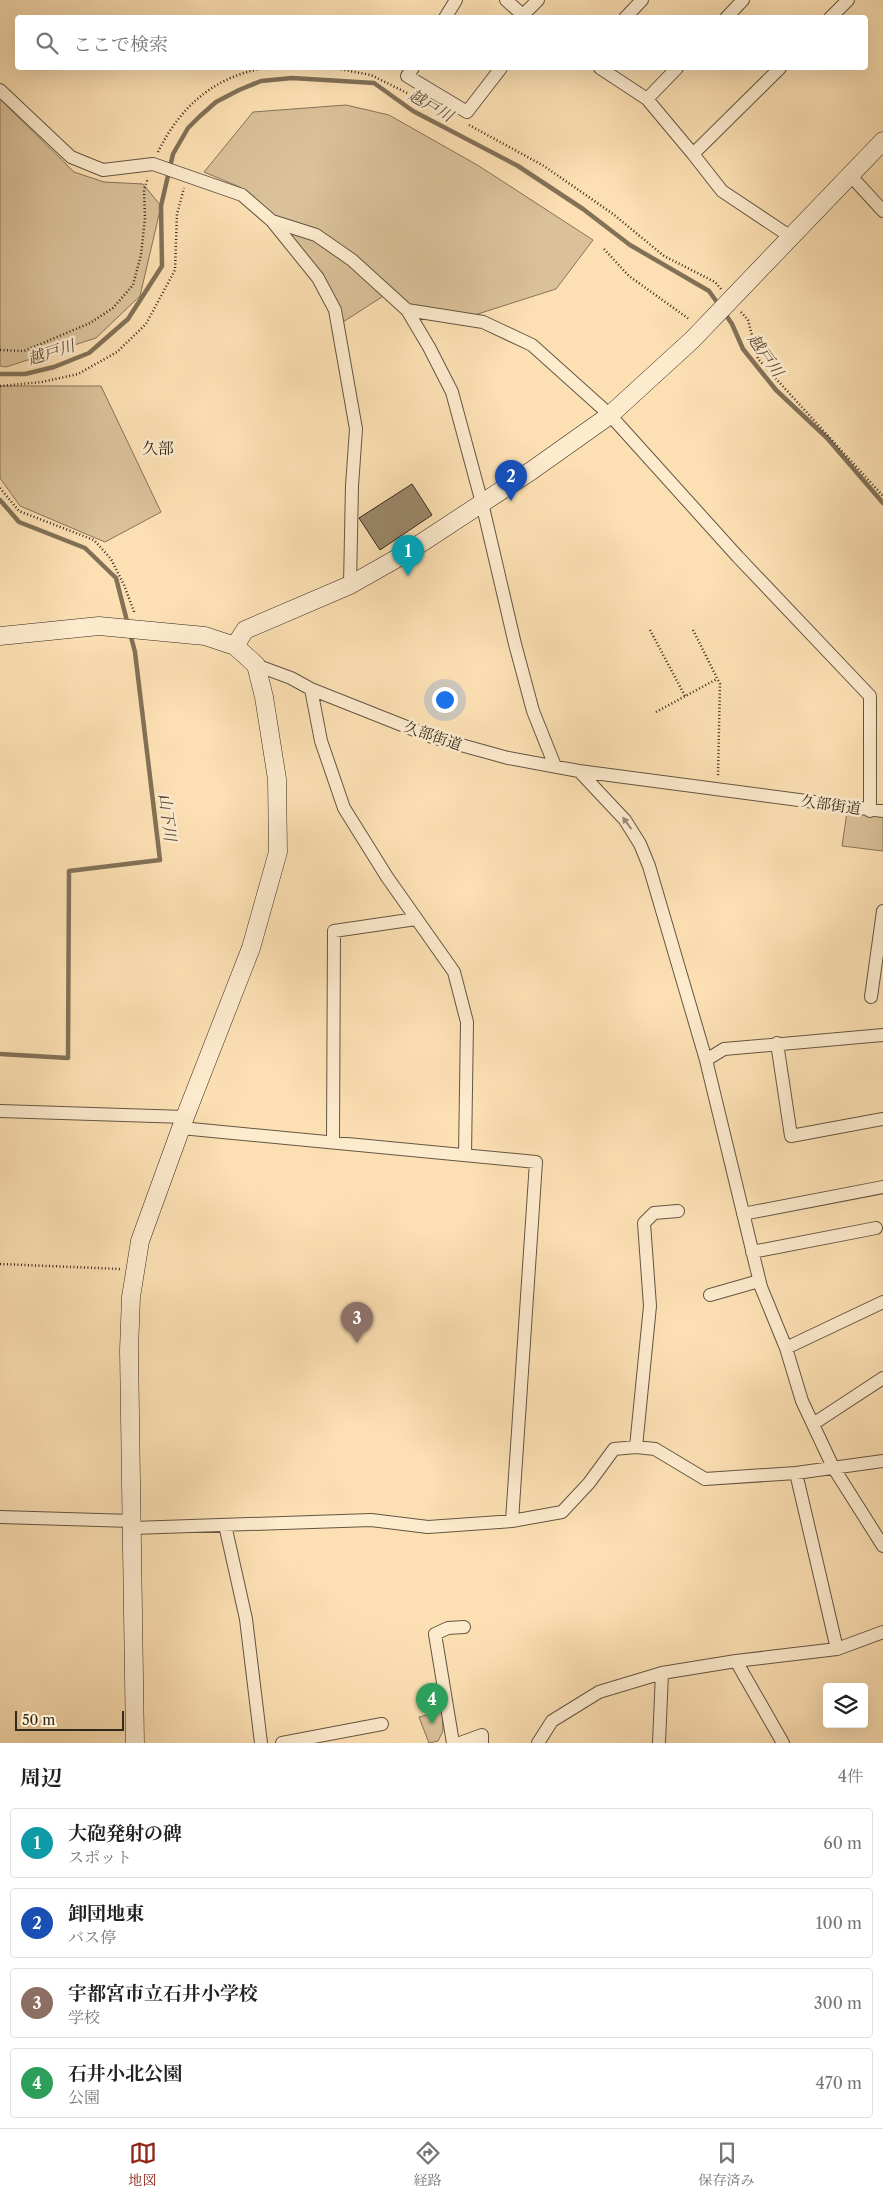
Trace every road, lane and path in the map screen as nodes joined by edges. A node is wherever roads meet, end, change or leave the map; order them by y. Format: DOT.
graph roads {
  1 [pos="456,0"];
  2 [pos="506,0"];
  3 [pos="538,0"];
  4 [pos="642,0"];
  5 [pos="743,0"];
  6 [pos="848,0"];
  7 [pos="447,15"];
  8 [pos="524,15"];
  9 [pos="526,15"];
  10 [pos="628,15"];
  11 [pos="729,15"];
  12 [pos="833,15"];
  13 [pos="257,70"];
  14 [pos="345,70"];
  15 [pos="412,70"];
  16 [pos="500,70"];
  17 [pos="603,70"];
  18 [pos="675,70"];
  19 [pos="778,70"];
  20 [pos="0,90"];
  21 [pos="414,97"];
  22 [pos="647,99"];
  23 [pos="466,123"];
  24 [pos="883,141"];
  25 [pos="693,154"];
  26 [pos="153,164"];
  27 [pos="850,175"];
  28 [pos="188,176"];
  29 [pos="883,211"];
  30 [pos="272,221"];
  31 [pos="791,237"];
  32 [pos="604,249"];
  33 [pos="730,300"];
  34 [pos="407,310"];
  35 [pos="704,328"];
  36 [pos="0,350"];
  37 [pos="0,386"];
  38 [pos="610,415"];
  39 [pos="0,488"];
  40 [pos="883,496"];
  41 [pos="482,504"];
  42 [pos="350,585"];
  43 [pos="140,630"];
  44 [pos="650,630"];
  45 [pos="693,630"];
  46 [pos="0,636"];
  47 [pos="235,646"];
  48 [pos="256,665"];
  49 [pos="717,679"];
  50 [pos="311,690"];
  51 [pos="685,696"];
  52 [pos="656,712"];
  53 [pos="555,766"];
  54 [pos="579,771"];
  55 [pos="718,788"];
  56 [pos="877,811"];
  57 [pos="883,911"];
  58 [pos="416,919"];
  59 [pos="871,997"];
  60 [pos="883,1035"];
  61 [pos="777,1044"];
  62 [pos="706,1060"];
  63 [pos="0,1111"];
  64 [pos="883,1119"];
  65 [pos="183,1122"];
  66 [pos="333,1142"];
  67 [pos="465,1155"];
  68 [pos="883,1186"];
  69 [pos="678,1211"];
  70 [pos="743,1214"];
  71 [pos="876,1228"];
  72 [pos="752,1252"];
  73 [pos="0,1264"];
  74 [pos="135,1270"];
  75 [pos="759,1281"];
  76 [pos="710,1295"];
  77 [pos="883,1302"];
  78 [pos="786,1348"];
  79 [pos="883,1378"];
  80 [pos="813,1424"];
  81 [pos="636,1447"];
  82 [pos="883,1461"];
  83 [pos="833,1467"];
  84 [pos="796,1473"];
  85 [pos="0,1517"];
  86 [pos="512,1521"];
  87 [pos="132,1525"];
  88 [pos="225,1525"];
  89 [pos="883,1546"];
  90 [pos="464,1627"];
  91 [pos="883,1632"];
  92 [pos="837,1650"];
  93 [pos="736,1661"];
  94 [pos="662,1673"];
  95 [pos="382,1724"];
  96 [pos="660,1730"];
  97 [pos="135,1743"];
  98 [pos="261,1743"];
  99 [pos="282,1743"];
  100 [pos="452,1743"];
  101 [pos="460,1743"];
  102 [pos="482,1743"];
  103 [pos="538,1743"];
  104 [pos="659,1743"];
  105 [pos="670,1743"];
  106 [pos="783,1743"];
  1 -- 7 [label="street"];
  2 -- 8 [label="street"];
  3 -- 9 [label="street"];
  4 -- 10 [label="street"];
  5 -- 11 [label="street"];
  6 -- 12 [label="street"];
  13 -- 26 [label="path"];
  14 -- 21 [label="path"];
  15 -- 16 [label="street"];
  17 -- 22 [label="street"];
  18 -- 22 [label="street"];
  19 -- 25 [label="street"];
  20 -- 26 [label="street"];
  22 -- 25 [label="street"];
  23 -- 33 [label="path"];
  24 -- 27 [label="street"];
  25 -- 31 [label="street"];
  26 -- 28 [label="street"];
  26 -- 36 [label="path"];
  27 -- 29 [label="street"];
  27 -- 31 [label="street"];
  28 -- 30 [label="street"];
  28 -- 37 [label="path"];
  30 -- 34 [label="street"];
  30 -- 42 [label="street"];
  31 -- 33 [label="street"];
  32 -- 35 [label="path"];
  33 -- 35 [label="street"];
  33 -- 40 [label="path"];
  34 -- 38 [label="street"];
  34 -- 41 [label="street"];
  35 -- 38 [label="street"];
  38 -- 41 [label="street"];
  38 -- 56 [label="street"];
  39 -- 43 [label="path"];
  41 -- 42 [label="street"];
  41 -- 53 [label="street"];
  42 -- 47 [label="street"];
  43 -- 46 [label="street, 久部街道"];
  43 -- 47 [label="street, 久部街道"];
  44 -- 51 [label="path"];
  45 -- 49 [label="path"];
  47 -- 48 [label="street, 久部街道"];
  48 -- 50 [label="street, 久部街道"];
  48 -- 65 [label="street"];
  49 -- 51 [label="path"];
  49 -- 55 [label="path"];
  50 -- 53 [label="street, 久部街道"];
  50 -- 58 [label="street"];
  51 -- 52 [label="path"];
  53 -- 54 [label="street, 久部街道"];
  54 -- 55 [label="street, 久部街道"];
  62 -- 54 [label="street, one-way"];
  55 -- 56 [label="street, 久部街道"];
  57 -- 59 [label="street"];
  58 -- 66 [label="street"];
  58 -- 67 [label="street"];
  60 -- 61 [label="street"];
  61 -- 62 [label="street"];
  61 -- 64 [label="street"];
  62 -- 70 [label="street"];
  63 -- 65 [label="street"];
  65 -- 66 [label="street"];
  65 -- 74 [label="street"];
  66 -- 67 [label="street"];
  67 -- 86 [label="street"];
  68 -- 70 [label="street"];
  69 -- 81 [label="street"];
  70 -- 72 [label="street"];
  71 -- 72 [label="street"];
  72 -- 75 [label="street"];
  73 -- 74 [label="path"];
  74 -- 87 [label="street"];
  75 -- 76 [label="street"];
  75 -- 78 [label="street"];
  77 -- 78 [label="street"];
  78 -- 80 [label="street"];
  79 -- 80 [label="street"];
  80 -- 83 [label="street"];
  81 -- 84 [label="street"];
  81 -- 86 [label="street"];
  82 -- 83 [label="street"];
  83 -- 84 [label="street"];
  83 -- 89 [label="street"];
  84 -- 92 [label="street"];
  85 -- 87 [label="street"];
  86 -- 88 [label="street"];
  87 -- 88 [label="street"];
  87 -- 97 [label="street"];
  88 -- 98 [label="street"];
  90 -- 100 [label="street"];
  91 -- 92 [label="street"];
  92 -- 93 [label="street"];
  93 -- 94 [label="street"];
  93 -- 106 [label="street"];
  94 -- 96 [label="street"];
  94 -- 103 [label="street"];
  95 -- 99 [label="street"];
  96 -- 104 [label="street"];
  96 -- 105 [label="street"];
  101 -- 102 [label="street"];
}
